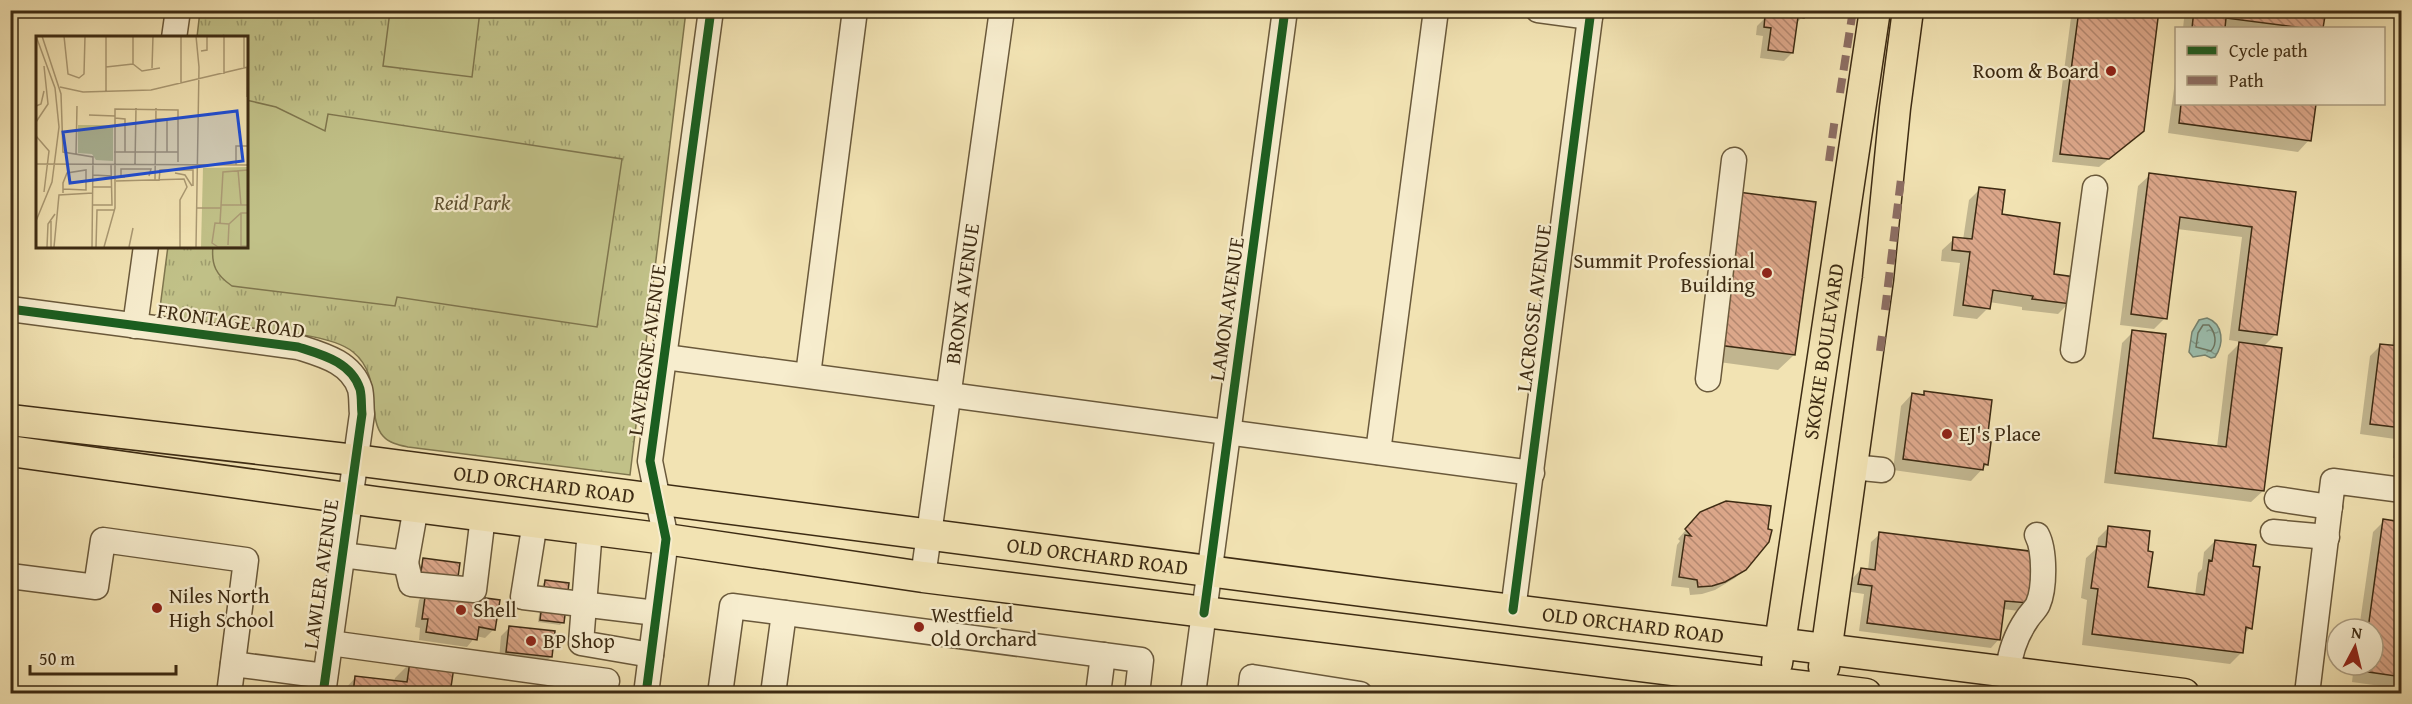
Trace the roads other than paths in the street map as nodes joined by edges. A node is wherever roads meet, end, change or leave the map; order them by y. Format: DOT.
graph roads {
  1 [pos="178,10"];
  2 [pos="711,10"];
  3 [pos="855,10"];
  4 [pos="1002,10"];
  5 [pos="1285,10"];
  6 [pos="1436,10"];
  7 [pos="1538,10"];
  8 [pos="1875,10"];
  9 [pos="1908,10"];
  10 [pos="1590,14"];
  11 [pos="174,36"];
  12 [pos="1734,160"];
  13 [pos="2096,188"];
  14 [pos="146,248"];
  15 [pos="10,309"];
  16 [pos="135,326"];
  17 [pos="2073,350"];
  18 [pos="664,357"];
  19 [pos="808,375"];
  20 [pos="1708,379"];
  21 [pos="949,394"];
  22 [pos="10,420"];
  23 [pos="1228,431"];
  24 [pos="10,450"];
  25 [pos="1378,452"];
  26 [pos="355,460"];
  27 [pos="1852,466"];
  28 [pos="1882,470"];
  29 [pos="1532,472"];
  30 [pos="2402,490"];
  31 [pos="657,498"];
  32 [pos="350,499"];
  33 [pos="2277,499"];
  34 [pos="416,507"];
  35 [pos="2330,507"];
  36 [pos="483,516"];
  37 [pos="534,522"];
  38 [pos="590,529"];
  39 [pos="2273,532"];
  40 [pos="929,535"];
  41 [pos="2037,535"];
  42 [pos="2327,537"];
  43 [pos="666,539"];
  44 [pos="342,555"];
  45 [pos="406,563"];
  46 [pos="1210,570"];
  47 [pos="10,576"];
  48 [pos="923,577"];
  49 [pos="584,605"];
  50 [pos="1513,610"];
  51 [pos="656,613"];
  52 [pos="784,613"];
  53 [pos="1204,613"];
  54 [pos="330,643"];
  55 [pos="1780,643"];
  56 [pos="611,648"];
  57 [pos="1827,649"];
  58 [pos="651,655"];
  59 [pos="1103,655"];
  60 [pos="233,664"];
  61 [pos="2008,671"];
  62 [pos="324,685"];
  63 [pos="606,687"];
  64 [pos="1774,688"];
  65 [pos="1820,691"];
  66 [pos="229,693"];
  67 [pos="646,693"];
  68 [pos="720,693"];
  69 [pos="773,693"];
  70 [pos="1098,693"];
  71 [pos="1137,693"];
  72 [pos="1194,693"];
  73 [pos="1250,693"];
  74 [pos="1360,693"];
  75 [pos="1866,693"];
  76 [pos="2184,693"];
  77 [pos="2307,693"];
  1 -- 11 [label="street"];
  2 -- 18 [label="street, LAVERGNE AVENUE"];
  3 -- 19 [label="street"];
  4 -- 21 [label="street, BRONX AVENUE"];
  5 -- 23 [label="street, LAMON AVENUE"];
  6 -- 25 [label="street"];
  7 -- 10 [label="street"];
  8 -- 55 [label="main road, SKOKIE BOULEVARD"];
  9 -- 27 [label="main road, SKOKIE BOULEVARD"];
  10 -- 29 [label="street, LACROSSE AVENUE"];
  12 -- 20 [label="street"];
  13 -- 17 [label="street"];
  14 -- 16 [label="street"];
  15 -- 16 [label="street, FRONTAGE ROAD"];
  16 -- 26 [label="street, FRONTAGE ROAD"];
  18 -- 19 [label="street"];
  18 -- 31 [label="street, LAVERGNE AVENUE"];
  19 -- 21 [label="street"];
  21 -- 23 [label="street"];
  21 -- 40 [label="street, BRONX AVENUE"];
  22 -- 26 [label="main road, OLD ORCHARD ROAD"];
  23 -- 25 [label="street"];
  23 -- 46 [label="street, LAMON AVENUE"];
  24 -- 32 [label="main road, OLD ORCHARD ROAD"];
  25 -- 29 [label="street"];
  26 -- 31 [label="main road, OLD ORCHARD ROAD"];
  26 -- 32 [label="street, LAWLER AVENUE"];
  27 -- 28 [label="street"];
  27 -- 57 [label="main road, SKOKIE BOULEVARD"];
  29 -- 50 [label="street, LACROSSE AVENUE"];
  30 -- 35 [label="street"];
  31 -- 40 [label="main road, OLD ORCHARD ROAD"];
  31 -- 43 [label="street, LAVERGNE AVENUE"];
  32 -- 34 [label="main road, OLD ORCHARD ROAD"];
  32 -- 44 [label="street, LAWLER AVENUE"];
  33 -- 35 [label="street"];
  34 -- 36 [label="main road, OLD ORCHARD ROAD"];
  34 -- 45 [label="street"];
  35 -- 42 [label="street"];
  36 -- 37 [label="main road, OLD ORCHARD ROAD"];
  36 -- 45 [label="street"];
  37 -- 38 [label="main road, OLD ORCHARD ROAD"];
  37 -- 49 [label="street"];
  38 -- 43 [label="main road, OLD ORCHARD ROAD"];
  38 -- 49 [label="street"];
  39 -- 42 [label="street"];
  40 -- 46 [label="main road, OLD ORCHARD ROAD"];
  40 -- 48 [label="street, BRONX AVENUE"];
  41 -- 61 [label="street"];
  42 -- 77 [label="street"];
  43 -- 48 [label="main road, OLD ORCHARD ROAD"];
  43 -- 51 [label="street, LAVERGNE AVENUE"];
  44 -- 45 [label="street"];
  44 -- 54 [label="street, LAWLER AVENUE"];
  46 -- 50 [label="main road, OLD ORCHARD ROAD"];
  46 -- 53 [label="street, LAMON AVENUE"];
  47 -- 60 [label="street"];
  48 -- 53 [label="main road, OLD ORCHARD ROAD"];
  49 -- 51 [label="street"];
  49 -- 56 [label="street"];
  50 -- 55 [label="main road, OLD ORCHARD ROAD"];
  51 -- 58 [label="street, LAVERGNE AVENUE"];
  52 -- 59 [label="street"];
  52 -- 68 [label="street"];
  52 -- 69 [label="street"];
  53 -- 64 [label="main road, OLD ORCHARD ROAD"];
  53 -- 72 [label="street, LAMON AVENUE"];
  54 -- 62 [label="street, LAWLER AVENUE"];
  54 -- 63 [label="street"];
  55 -- 57 [label="main road, OLD ORCHARD ROAD"];
  55 -- 64 [label="main road, SKOKIE BOULEVARD"];
  56 -- 58 [label="street"];
  56 -- 63 [label="street"];
  57 -- 61 [label="main road, OLD ORCHARD ROAD"];
  57 -- 65 [label="main road, SKOKIE BOULEVARD"];
  58 -- 67 [label="street, LAVERGNE AVENUE"];
  59 -- 70 [label="street"];
  59 -- 71 [label="street"];
  60 -- 62 [label="street"];
  60 -- 66 [label="street"];
  61 -- 76 [label="main road, OLD ORCHARD ROAD"];
  64 -- 65 [label="main road, OLD ORCHARD ROAD"];
  65 -- 75 [label="main road, OLD ORCHARD ROAD"];
  73 -- 74 [label="street"];
}
